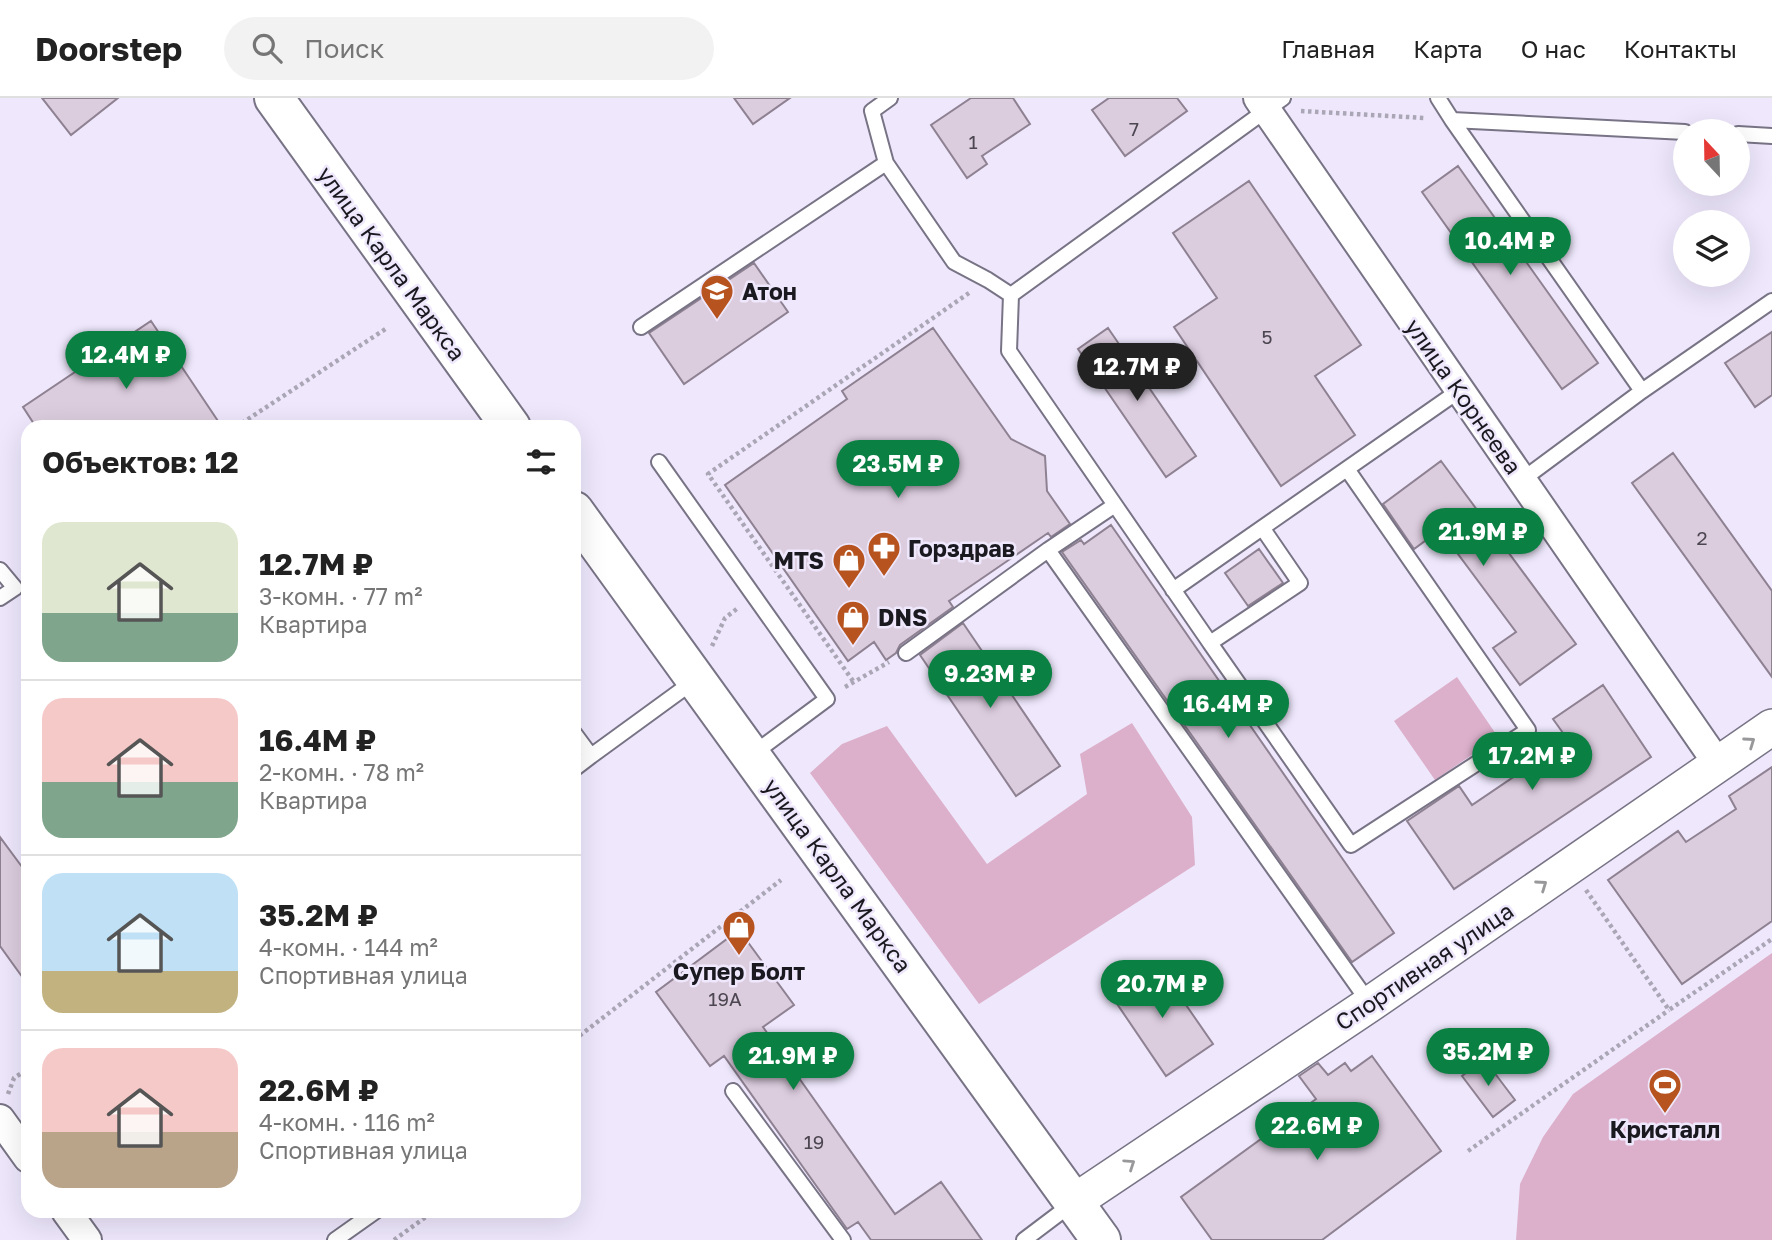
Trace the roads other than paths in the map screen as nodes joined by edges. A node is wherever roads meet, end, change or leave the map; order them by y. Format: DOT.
graph roads {
  1 [pos="274,98"];
  2 [pos="863,98"];
  3 [pos="890,98"];
  4 [pos="1438,98"];
  5 [pos="1269,102"];
  6 [pos="872,111"];
  7 [pos="1452,120"];
  8 [pos="1673,131"];
  9 [pos="1750,135"];
  10 [pos="1772,136"];
  11 [pos="886,163"];
  12 [pos="1011,295"];
  13 [pos="1772,301"];
  14 [pos="641,327"];
  15 [pos="1460,390"];
  16 [pos="1642,391"];
  17 [pos="505,420"];
  18 [pos="659,462"];
  19 [pos="1347,469"];
  20 [pos="1522,480"];
  21 [pos="1115,505"];
  22 [pos="581,521"];
  23 [pos="1263,529"];
  24 [pos="1048,550"];
  25 [pos="0,570"];
  26 [pos="1172,590"];
  27 [pos="0,598"];
  28 [pos="1210,643"];
  29 [pos="906,653"];
  30 [pos="697,679"];
  31 [pos="1772,727"];
  32 [pos="581,742"];
  33 [pos="752,755"];
  34 [pos="591,756"];
  35 [pos="581,764"];
  36 [pos="1718,764"];
  37 [pos="1370,1004"];
  38 [pos="733,1091"];
  39 [pos="2,1111"];
  40 [pos="21,1145"];
  41 [pos="1074,1202"];
  42 [pos="71,1218"];
  43 [pos="366,1218"];
  44 [pos="87,1240"];
  45 [pos="335,1240"];
  46 [pos="843,1240"];
  47 [pos="1024,1240"];
  48 [pos="1101,1240"];
  1 -- 17 [label="main road, улица Карла Маркса"];
  2 -- 6 [label="lane"];
  3 -- 6 [label="lane"];
  4 -- 7 [label="lane"];
  5 -- 12 [label="lane"];
  5 -- 15 [label="street, улица Корнеева"];
  6 -- 11 [label="lane"];
  7 -- 8 [label="lane"];
  7 -- 16 [label="lane"];
  9 -- 10 [label="lane"];
  11 -- 12 [label="lane"];
  11 -- 14 [label="lane"];
  12 -- 21 [label="lane"];
  13 -- 16 [label="lane"];
  15 -- 19 [label="lane"];
  15 -- 20 [label="street, улица Корнеева"];
  16 -- 20 [label="lane"];
  18 -- 33 [label="lane"];
  19 -- 23 [label="lane"];
  19 -- 28 [label="lane"];
  20 -- 36 [label="street, улица Корнеева"];
  21 -- 24 [label="lane"];
  21 -- 26 [label="lane"];
  22 -- 30 [label="main road, улица Карла Маркса"];
  23 -- 26 [label="lane"];
  23 -- 28 [label="lane"];
  24 -- 29 [label="lane"];
  24 -- 37 [label="lane"];
  25 -- 27 [label="lane"];
  26 -- 28 [label="lane"];
  30 -- 33 [label="main road, улица Карла Маркса"];
  30 -- 34 [label="lane"];
  36 -- 31 [label="street, Спортивная улица, one-way"];
  32 -- 34 [label="lane"];
  33 -- 41 [label="main road, улица Карла Маркса"];
  34 -- 35 [label="lane"];
  37 -- 36 [label="street, Спортивная улица, one-way"];
  41 -- 37 [label="street, Спортивная улица, one-way"];
  38 -- 46 [label="lane"];
  39 -- 40 [label="street"];
  41 -- 47 [label="lane"];
  41 -- 48 [label="main road, улица Карла Маркса"];
  42 -- 44 [label="street"];
  43 -- 45 [label="lane"];
}
